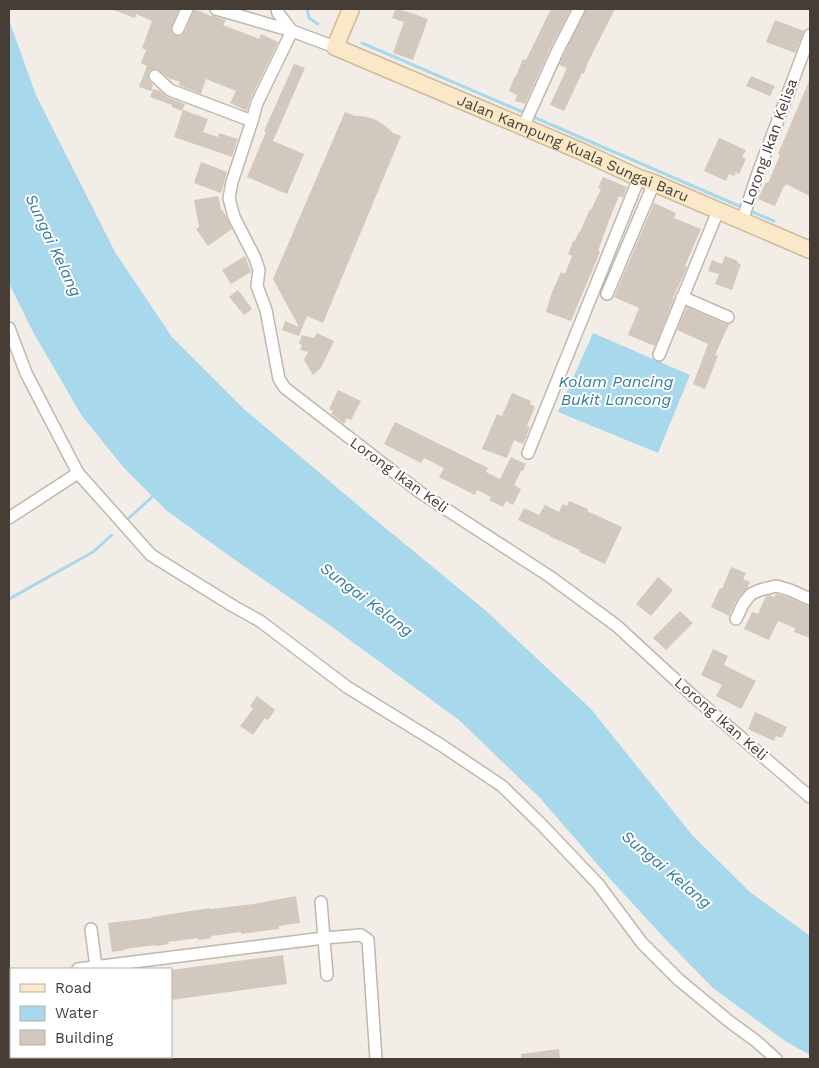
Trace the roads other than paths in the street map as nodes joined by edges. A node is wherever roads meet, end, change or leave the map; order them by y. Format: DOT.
graph roads {
  1 [pos="188,9"];
  2 [pos="216,9"];
  3 [pos="277,9"];
  4 [pos="352,9"];
  5 [pos="579,9"];
  6 [pos="178,29"];
  7 [pos="292,31"];
  8 [pos="810,35"];
  9 [pos="335,47"];
  10 [pos="155,76"];
  11 [pos="526,119"];
  12 [pos="252,121"];
  13 [pos="647,181"];
  14 [pos="718,211"];
  15 [pos="742,221"];
  16 [pos="810,250"];
  17 [pos="607,294"];
  18 [pos="682,297"];
  19 [pos="728,317"];
  20 [pos="9,328"];
  21 [pos="659,355"];
  22 [pos="528,453"];
  23 [pos="78,473"];
  24 [pos="9,518"];
  25 [pos="810,598"];
  26 [pos="736,619"];
  27 [pos="810,797"];
  28 [pos="322,902"];
  29 [pos="91,929"];
  30 [pos="324,938"];
  31 [pos="96,967"];
  32 [pos="87,968"];
  33 [pos="327,975"];
  34 [pos="376,1059"];
  35 [pos="776,1059"];
  1 -- 6 [label="street"];
  2 -- 7 [label="street"];
  3 -- 7 [label="street"];
  4 -- 9 [label="street"];
  5 -- 11 [label="street"];
  7 -- 9 [label="street"];
  7 -- 12 [label="street, Lorong Ikan Keli"];
  8 -- 15 [label="street, Lorong Ikan Kelisa"];
  9 -- 11 [label="street, Jalan Kampung Kuala Sungai Baru"];
  10 -- 12 [label="street"];
  11 -- 13 [label="street, Jalan Kampung Kuala Sungai Baru"];
  12 -- 27 [label="street, Lorong Ikan Keli"];
  13 -- 14 [label="street, Jalan Kampung Kuala Sungai Baru"];
  13 -- 17 [label="street"];
  13 -- 22 [label="street"];
  14 -- 15 [label="street, Jalan Kampung Kuala Sungai Baru"];
  14 -- 18 [label="street"];
  15 -- 16 [label="street, Jalan Kampung Kuala Sungai Baru"];
  18 -- 19 [label="street"];
  18 -- 21 [label="street"];
  20 -- 23 [label="street"];
  23 -- 24 [label="street"];
  23 -- 35 [label="street"];
  25 -- 26 [label="street"];
  28 -- 30 [label="street"];
  29 -- 31 [label="street"];
  30 -- 31 [label="street"];
  30 -- 33 [label="street"];
  30 -- 34 [label="street"];
  31 -- 32 [label="street"];
}
